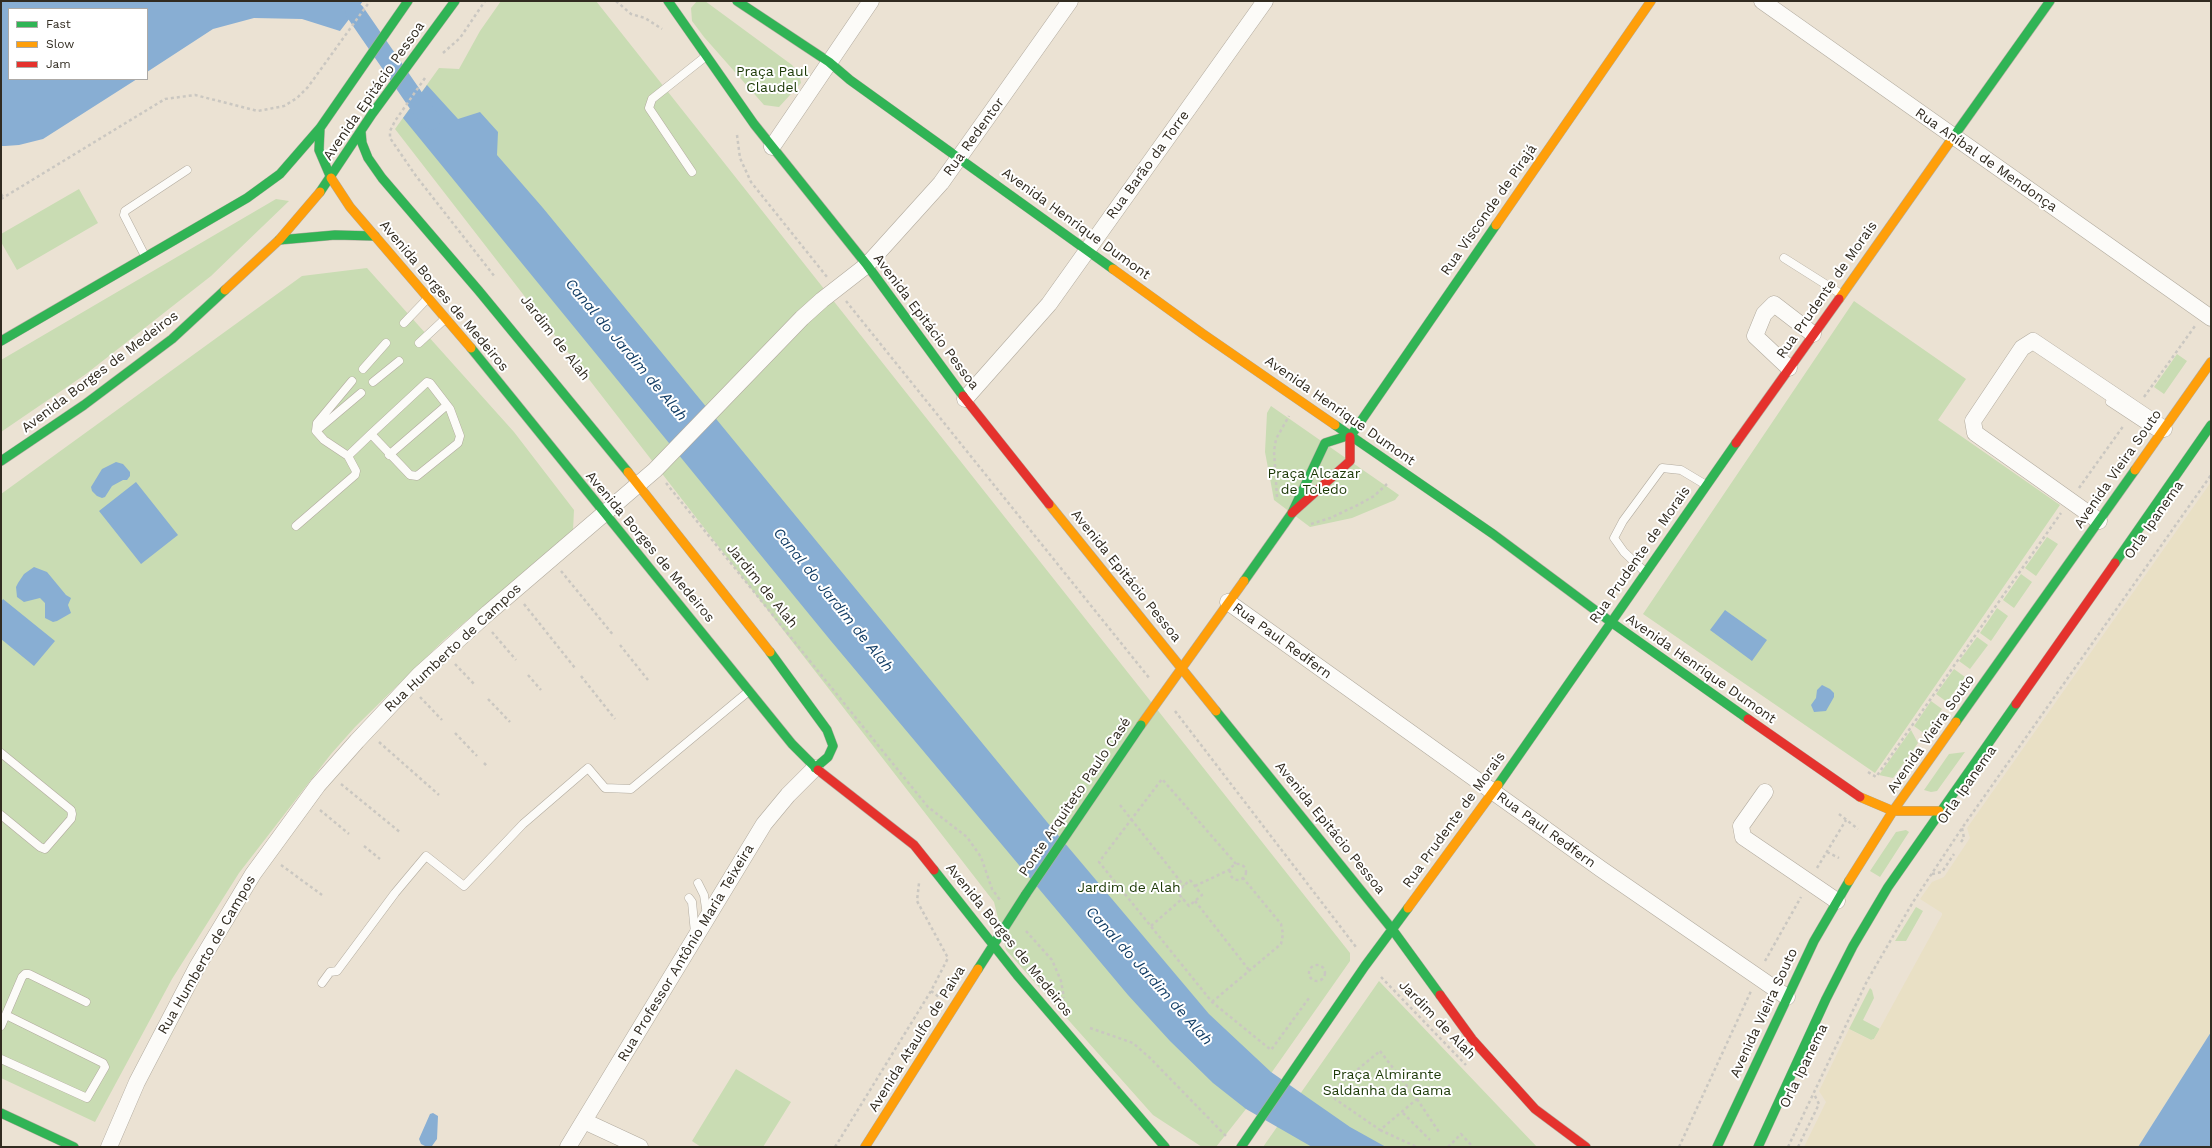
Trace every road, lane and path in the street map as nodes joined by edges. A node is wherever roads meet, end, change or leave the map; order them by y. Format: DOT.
graph roads {
  1 [pos="370,1"];
  2 [pos="408,1"];
  3 [pos="455,1"];
  4 [pos="485,1"];
  5 [pos="616,1"];
  6 [pos="668,1"];
  7 [pos="737,1"];
  8 [pos="871,1"];
  9 [pos="1070,1"];
  10 [pos="1265,1"];
  11 [pos="1651,1"];
  12 [pos="1762,1"];
  13 [pos="2050,1"];
  14 [pos="667,35"];
  15 [pos="441,56"];
  16 [pos="705,57"];
  17 [pos="829,62"];
  18 [pos="427,76"];
  19 [pos="320,128"];
  20 [pos="736,130"];
  21 [pos="360,132"];
  22 [pos="1953,136"];
  23 [pos="772,147"];
  24 [pos="960,158"];
  25 [pos="187,170"];
  26 [pos="692,172"];
  27 [pos="331,178"];
  28 [pos="1,194"];
  29 [pos="2,198"];
  30 [pos="375,236"];
  31 [pos="279,240"];
  32 [pos="1087,250"];
  33 [pos="145,256"];
  34 [pos="1784,258"];
  35 [pos="867,265"];
  36 [pos="498,280"];
  37 [pos="837,289"];
  38 [pos="1841,294"];
  39 [pos="428,297"];
  40 [pos="446,317"];
  41 [pos="2204,321"];
  42 [pos="404,323"];
  43 [pos="1813,334"];
  44 [pos="1,341"];
  45 [pos="386,343"];
  46 [pos="419,344"];
  47 [pos="399,361"];
  48 [pos="2211,362"];
  49 [pos="1789,368"];
  50 [pos="363,369"];
  51 [pos="352,382"];
  52 [pos="373,382"];
  53 [pos="361,393"];
  54 [pos="2101,396"];
  55 [pos="965,398"];
  56 [pos="447,405"];
  57 [pos="2133,413"];
  58 [pos="2211,425"];
  59 [pos="316,431"];
  60 [pos="2162,432"];
  61 [pos="370,434"];
  62 [pos="1350,435"];
  63 [pos="389,455"];
  64 [pos="348,456"];
  65 [pos="1,461"];
  66 [pos="656,470"];
  67 [pos="2211,475"];
  68 [pos="638,484"];
  69 [pos="1706,485"];
  70 [pos="2071,499"];
  71 [pos="1292,513"];
  72 [pos="604,514"];
  73 [pos="2099,521"];
  74 [pos="296,526"];
  75 [pos="1645,572"];
  76 [pos="565,576"];
  77 [pos="1228,602"];
  78 [pos="528,609"];
  79 [pos="1611,622"];
  80 [pos="495,636"];
  81 [pos="614,636"];
  82 [pos="620,645"];
  83 [pos="516,660"];
  84 [pos="1182,667"];
  85 [pos="459,668"];
  86 [pos="575,668"];
  87 [pos="528,675"];
  88 [pos="582,676"];
  89 [pos="648,680"];
  90 [pos="475,685"];
  91 [pos="541,690"];
  92 [pos="749,690"];
  93 [pos="1163,694"];
  94 [pos="422,699"];
  95 [pos="488,699"];
  96 [pos="615,719"];
  97 [pos="442,720"];
  98 [pos="510,722"];
  99 [pos="455,733"];
  100 [pos="382,746"];
  101 [pos="1,753"];
  102 [pos="477,756"];
  103 [pos="484,763"];
  104 [pos="488,767"];
  105 [pos="815,768"];
  106 [pos="1868,772"];
  107 [pos="346,788"];
  108 [pos="1493,792"];
  109 [pos="1765,792"];
  110 [pos="439,794"];
  111 [pos="1120,806"];
  112 [pos="1893,811"];
  113 [pos="1939,811"];
  114 [pos="324,813"];
  115 [pos="1839,814"];
  116 [pos="1,815"];
  117 [pos="1131,819"];
  118 [pos="1962,828"];
  119 [pos="1859,832"];
  120 [pos="401,833"];
  121 [pos="349,834"];
  122 [pos="1961,842"];
  123 [pos="364,846"];
  124 [pos="1827,852"];
  125 [pos="1954,854"];
  126 [pos="380,859"];
  127 [pos="1843,860"];
  128 [pos="1236,864"];
  129 [pos="283,867"];
  130 [pos="1231,869"];
  131 [pos="1931,874"];
  132 [pos="919,878"];
  133 [pos="1243,878"];
  134 [pos="698,883"];
  135 [pos="1184,886"];
  136 [pos="1195,886"];
  137 [pos="322,895"];
  138 [pos="689,898"];
  139 [pos="1183,898"];
  140 [pos="1195,901"];
  141 [pos="1837,902"];
  142 [pos="1012,916"];
  143 [pos="707,918"];
  144 [pos="1151,926"];
  145 [pos="1392,929"];
  146 [pos="696,936"];
  147 [pos="993,945"];
  148 [pos="1366,964"];
  149 [pos="1324,969"];
  150 [pos="1249,970"];
  151 [pos="322,983"];
  152 [pos="1751,990"];
  153 [pos="1787,997"];
  154 [pos="1309,998"];
  155 [pos="1065,1001"];
  156 [pos="86,1002"];
  157 [pos="1212,1002"];
  158 [pos="6,1015"];
  159 [pos="1084,1024"];
  160 [pos="1,1026"];
  161 [pos="1,1059"];
  162 [pos="1467,1066"];
  163 [pos="1814,1094"];
  164 [pos="1417,1098"];
  165 [pos="1,1113"];
  166 [pos="1402,1113"];
  167 [pos="584,1121"];
  168 [pos="1380,1130"];
  169 [pos="1439,1132"];
  170 [pos="1430,1140"];
  171 [pos="1231,1141"];
  172 [pos="74,1147"];
  173 [pos="110,1147"];
  174 [pos="568,1147"];
  175 [pos="640,1147"];
  176 [pos="835,1147"];
  177 [pos="865,1147"];
  178 [pos="1165,1147"];
  179 [pos="1240,1147"];
  180 [pos="1417,1147"];
  181 [pos="1448,1147"];
  182 [pos="1473,1147"];
  183 [pos="1586,1147"];
  184 [pos="1679,1147"];
  185 [pos="1717,1147"];
  186 [pos="1758,1147"];
  187 [pos="1788,1147"];
  188 [pos="1798,1147"];
  1 -- 29 [label="path"];
  2 -- 19 [label="main road, Avenida Epitácio Pessoa"];
  3 -- 21 [label="main road, Avenida Epitácio Pessoa"];
  4 -- 15 [label="path"];
  5 -- 14 [label="path"];
  6 -- 16 [label="main road, Avenida Epitácio Pessoa"];
  7 -- 17 [label="main road, Avenida Henrique Dumont"];
  8 -- 17 [label="street"];
  9 -- 24 [label="street, Rua Redentor"];
  10 -- 32 [label="street, Rua Barão da Torre"];
  11 -- 62 [label="main road, Rua Visconde de Pirajá"];
  12 -- 22 [label="street, Rua Aníbal de Mendonça"];
  13 -- 22 [label="main road, Rua Prudente de Morais"];
  16 -- 23 [label="main road, Avenida Epitácio Pessoa"];
  16 -- 26 [label="lane"];
  17 -- 23 [label="street"];
  17 -- 24 [label="main road, Avenida Henrique Dumont"];
  18 -- 36 [label="path"];
  19 -- 27 [label="main road"];
  19 -- 33 [label="main road"];
  20 -- 37 [label="path, Jardim de Alah"];
  21 -- 27 [label="main road, Avenida Epitácio Pessoa"];
  21 -- 68 [label="main road, Avenida Borges de Medeiros"];
  22 -- 38 [label="main road, Rua Prudente de Morais"];
  22 -- 41 [label="street, Rua Aníbal de Mendonça"];
  23 -- 35 [label="main road, Avenida Epitácio Pessoa"];
  24 -- 32 [label="main road, Avenida Henrique Dumont"];
  24 -- 35 [label="street, Rua Redentor"];
  25 -- 33 [label="lane"];
  27 -- 30 [label="main road, Avenida Borges de Medeiros"];
  27 -- 31 [label="main road, Avenida Borges de Medeiros"];
  28 -- 29 [label="path"];
  30 -- 31 [label="main road"];
  30 -- 39 [label="main road, Avenida Borges de Medeiros"];
  31 -- 65 [label="main road, Avenida Borges de Medeiros"];
  32 -- 55 [label="street, Rua Barão da Torre"];
  32 -- 62 [label="main road, Avenida Henrique Dumont"];
  33 -- 44 [label="main road"];
  34 -- 38 [label="lane"];
  35 -- 37 [label="street, Rua Humberto de Campos"];
  35 -- 55 [label="main road, Avenida Epitácio Pessoa"];
  37 -- 66 [label="street, Rua Humberto de Campos"];
  37 -- 93 [label="path, Jardim de Alah"];
  38 -- 43 [label="main road, Rua Prudente de Morais"];
  39 -- 40 [label="main road, Avenida Borges de Medeiros"];
  39 -- 42 [label="lane"];
  40 -- 46 [label="lane"];
  40 -- 72 [label="main road, Avenida Borges de Medeiros"];
  41 -- 57 [label="path"];
  43 -- 49 [label="main road, Rua Prudente de Morais"];
  43 -- 49 [label="street"];
  45 -- 50 [label="lane"];
  47 -- 52 [label="lane"];
  48 -- 60 [label="main road, Avenida Vieira Souto"];
  49 -- 69 [label="main road, Rua Prudente de Morais"];
  51 -- 59 [label="lane"];
  53 -- 59 [label="lane"];
  54 -- 57 [label="lane"];
  55 -- 84 [label="main road, Avenida Epitácio Pessoa"];
  56 -- 61 [label="lane"];
  56 -- 63 [label="lane"];
  56 -- 63 [label="lane"];
  57 -- 60 [label="street"];
  57 -- 70 [label="path"];
  57 -- 70 [label="street"];
  58 -- 113 [label="main road"];
  59 -- 64 [label="lane"];
  60 -- 73 [label="main road, Avenida Vieira Souto"];
  61 -- 63 [label="lane"];
  61 -- 64 [label="lane"];
  62 -- 71 [label="main road"];
  62 -- 71 [label="main road"];
  62 -- 79 [label="main road, Avenida Henrique Dumont"];
  64 -- 74 [label="lane"];
  66 -- 68 [label="street, Rua Humberto de Campos"];
  66 -- 142 [label="path, Jardim de Alah"];
  67 -- 118 [label="path"];
  68 -- 72 [label="street, Rua Humberto de Campos"];
  68 -- 105 [label="main road, Avenida Borges de Medeiros"];
  69 -- 75 [label="main road, Rua Prudente de Morais"];
  69 -- 75 [label="lane"];
  70 -- 73 [label="street"];
  70 -- 106 [label="path"];
  71 -- 77 [label="main road"];
  72 -- 92 [label="main road, Avenida Borges de Medeiros"];
  72 -- 173 [label="street, Rua Humberto de Campos"];
  73 -- 112 [label="main road, Avenida Vieira Souto"];
  75 -- 79 [label="main road, Rua Prudente de Morais"];
  76 -- 81 [label="path"];
  77 -- 84 [label="main road"];
  77 -- 108 [label="street, Rua Paul Redfern"];
  78 -- 86 [label="path"];
  79 -- 108 [label="main road, Rua Prudente de Morais"];
  79 -- 112 [label="main road, Avenida Henrique Dumont"];
  80 -- 83 [label="path"];
  82 -- 89 [label="path"];
  84 -- 93 [label="main road, Ponte Arquiteto Paulo Casé"];
  84 -- 145 [label="main road, Avenida Epitácio Pessoa"];
  85 -- 90 [label="path"];
  87 -- 91 [label="path"];
  88 -- 96 [label="path"];
  92 -- 105 [label="main road, Avenida Borges de Medeiros"];
  92 -- 151 [label="lane"];
  93 -- 142 [label="main road, Ponte Arquiteto Paulo Casé, bridge"];
  93 -- 148 [label="path, Jardim de Alah"];
  94 -- 97 [label="path"];
  95 -- 98 [label="path"];
  99 -- 102 [label="path"];
  100 -- 110 [label="path"];
  101 -- 116 [label="lane"];
  103 -- 104 [label="path"];
  105 -- 143 [label="street, Rua Professor Antônio Maria Teixeira"];
  105 -- 147 [label="main road, Avenida Borges de Medeiros"];
  107 -- 120 [label="path"];
  108 -- 145 [label="main road, Rua Prudente de Morais"];
  108 -- 153 [label="street, Rua Paul Redfern"];
  109 -- 141 [label="street"];
  111 -- 117 [label="path"];
  112 -- 113 [label="main road, Avenida Henrique Dumont"];
  112 -- 141 [label="main road, Avenida Vieira Souto"];
  113 -- 186 [label="main road"];
  114 -- 121 [label="path"];
  115 -- 119 [label="path"];
  117 -- 128 [label="path"];
  117 -- 135 [label="path"];
  117 -- 144 [label="path"];
  118 -- 122 [label="path"];
  118 -- 131 [label="path"];
  123 -- 126 [label="path"];
  124 -- 127 [label="path"];
  125 -- 131 [label="path"];
  128 -- 130 [label="path"];
  128 -- 133 [label="path"];
  129 -- 137 [label="path"];
  130 -- 133 [label="path"];
  130 -- 136 [label="path"];
  131 -- 163 [label="path"];
  132 -- 176 [label="path"];
  133 -- 150 [label="path"];
  134 -- 143 [label="lane"];
  135 -- 136 [label="path"];
  135 -- 139 [label="path"];
  136 -- 140 [label="path"];
  138 -- 146 [label="lane"];
  139 -- 140 [label="path"];
  139 -- 144 [label="path"];
  140 -- 150 [label="path"];
  141 -- 153 [label="main road, Avenida Vieira Souto"];
  142 -- 147 [label="main road, Ponte Arquiteto Paulo Casé"];
  142 -- 155 [label="path, Jardim de Alah"];
  143 -- 146 [label="street, Rua Professor Antônio Maria Teixeira"];
  144 -- 157 [label="path"];
  145 -- 148 [label="main road, Rua Prudente de Morais"];
  145 -- 183 [label="main road, Avenida Epitácio Pessoa"];
  146 -- 167 [label="street, Rua Professor Antônio Maria Teixeira"];
  147 -- 177 [label="main road, Avenida Ataulfo de Paiva"];
  147 -- 178 [label="main road, Avenida Borges de Medeiros"];
  148 -- 162 [label="path, Jardim de Alah"];
  148 -- 179 [label="main road, Rua Prudente de Morais"];
  149 -- 149 [label="path"];
  150 -- 157 [label="path"];
  152 -- 184 [label="path"];
  153 -- 185 [label="main road, Avenida Vieira Souto"];
  154 -- 157 [label="path"];
  156 -- 158 [label="lane"];
  158 -- 160 [label="lane"];
  158 -- 161 [label="lane"];
  159 -- 171 [label="path"];
  163 -- 187 [label="path"];
  163 -- 188 [label="path"];
  164 -- 166 [label="path"];
  164 -- 168 [label="path"];
  164 -- 169 [label="path"];
  165 -- 172 [label="main road"];
  166 -- 168 [label="path"];
  166 -- 170 [label="path"];
  167 -- 174 [label="street, Rua Professor Antônio Maria Teixeira"];
  167 -- 175 [label="street"];
  168 -- 180 [label="path"];
  181 -- 182 [label="path"];
}
